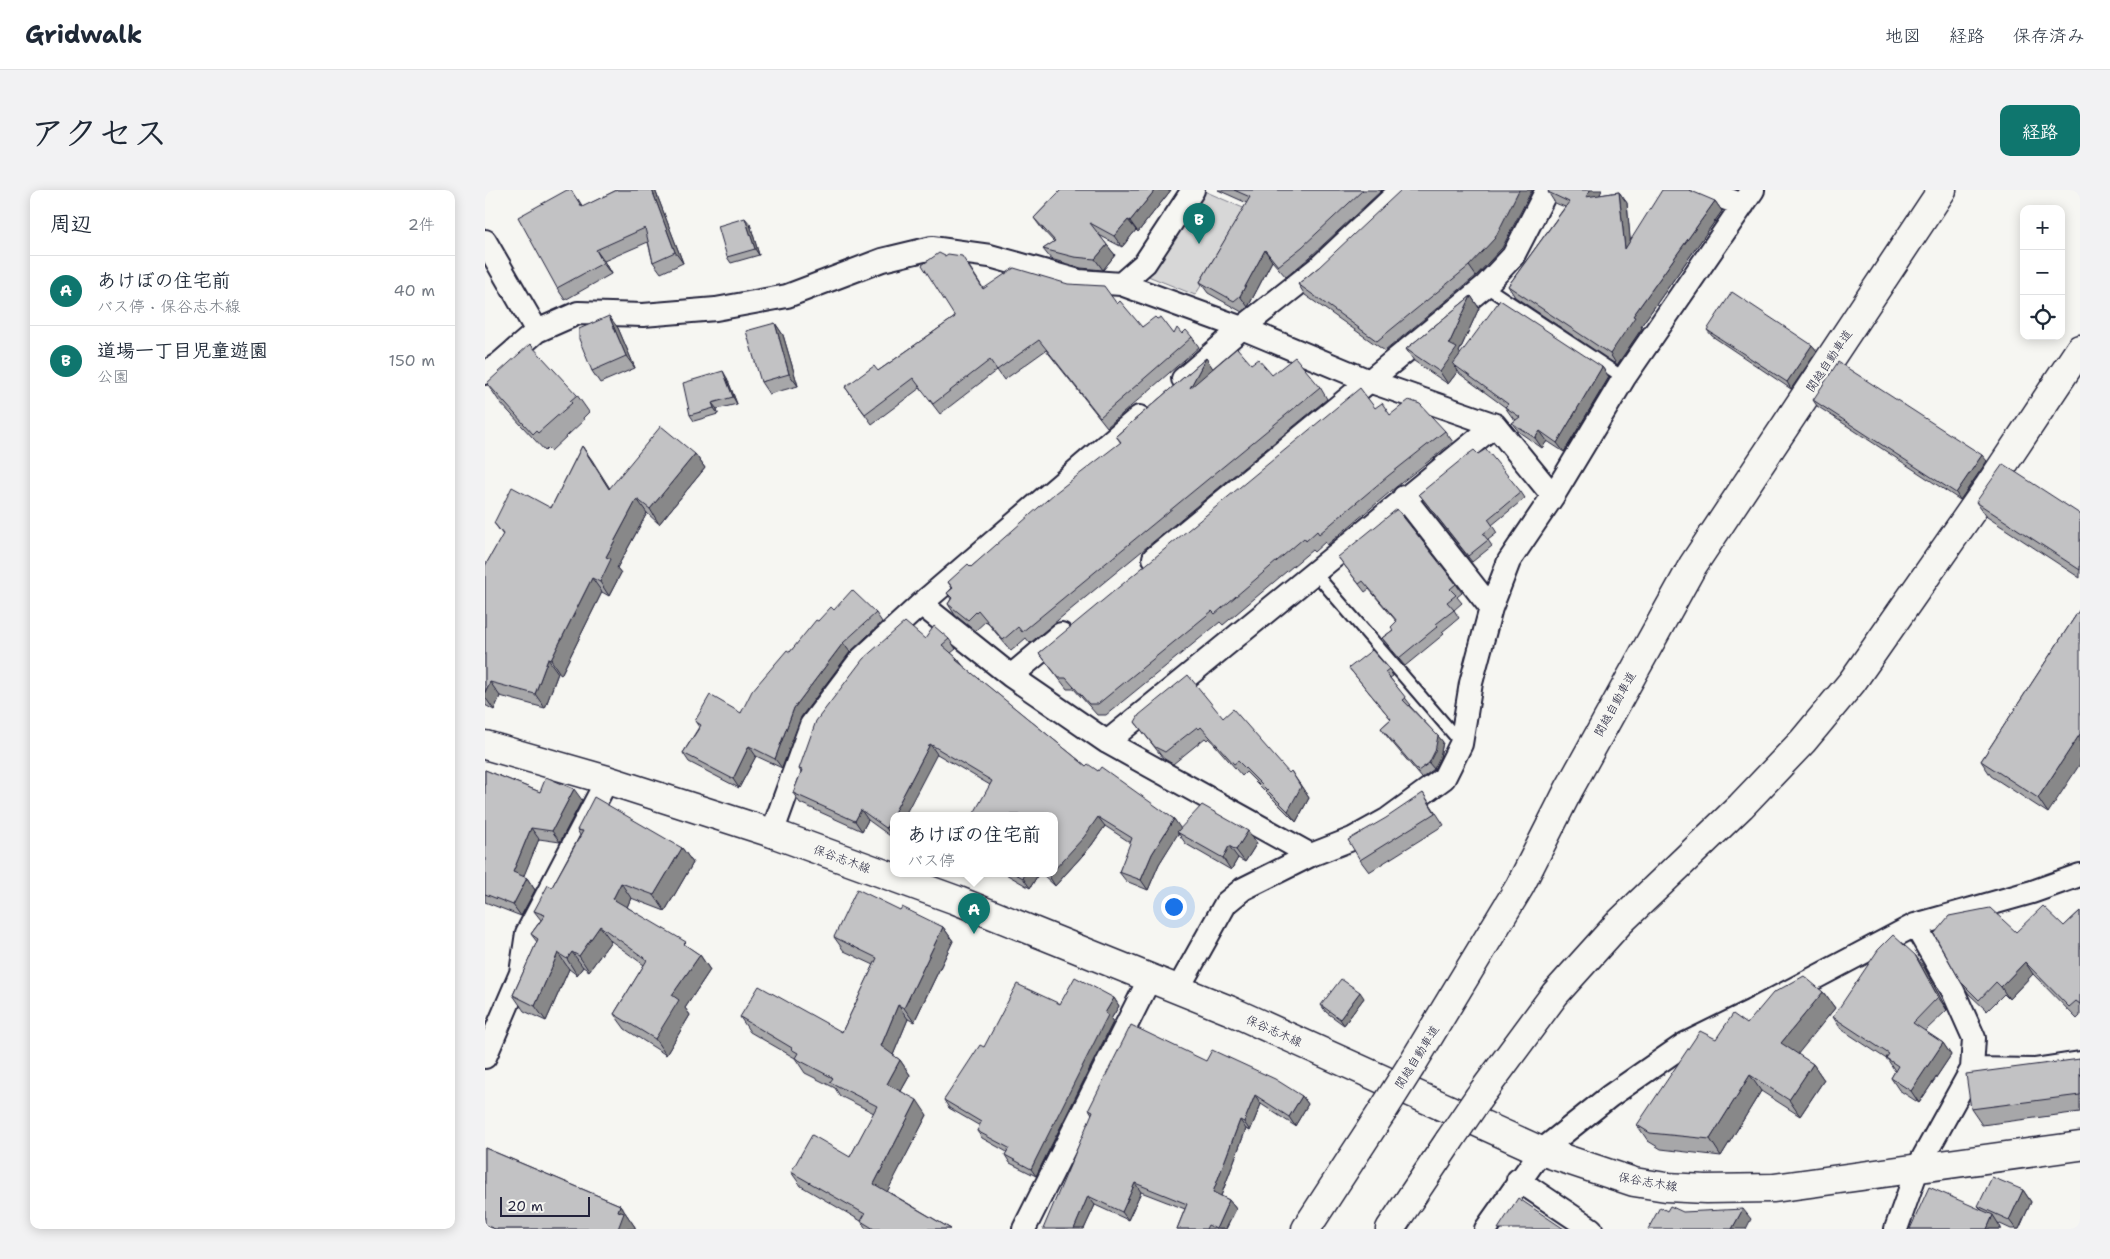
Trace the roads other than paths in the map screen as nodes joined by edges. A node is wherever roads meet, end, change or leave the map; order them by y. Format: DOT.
graph roads {
  1 [pos="1193,190"];
  2 [pos="1401,190"];
  3 [pos="1547,190"];
  4 [pos="1702,190"];
  5 [pos="1943,190"];
  6 [pos="1748,197"];
  7 [pos="485,240"];
  8 [pos="1121,284"];
  9 [pos="1485,286"];
  10 [pos="1242,328"];
  11 [pos="537,331"];
  12 [pos="2080,349"];
  13 [pos="485,373"];
  14 [pos="1624,378"];
  15 [pos="1369,381"];
  16 [pos="1495,425"];
  17 [pos="1553,496"];
  18 [pos="1404,497"];
  19 [pos="1140,569"];
  20 [pos="1314,572"];
  21 [pos="921,604"];
  22 [pos="1491,608"];
  23 [pos="1079,619"];
  24 [pos="1011,676"];
  25 [pos="1107,742"];
  26 [pos="1461,744"];
  27 [pos="485,745"];
  28 [pos="607,780"];
  29 [pos="772,833"];
  30 [pos="1311,855"];
  31 [pos="2080,874"];
  32 [pos="890,876"];
  33 [pos="893,877"];
  34 [pos="1915,925"];
  35 [pos="1150,978"];
  36 [pos="1178,989"];
  37 [pos="485,1057"];
  38 [pos="2080,1063"];
  39 [pos="1972,1069"];
  40 [pos="2080,1146"];
  41 [pos="1541,1151"];
  42 [pos="1917,1167"];
  43 [pos="1519,1180"];
  44 [pos="1024,1229"];
  45 [pos="1307,1229"];
  46 [pos="1390,1229"];
  47 [pos="1486,1229"];
  48 [pos="1591,1229"];
  49 [pos="1896,1229"];
  1 -- 8 [label="street"];
  2 -- 10 [label="street"];
  3 -- 9 [label="street"];
  4 -- 6 [label="street"];
  5 -- 45 [label="main road, 関越自動車道, bridge"];
  6 -- 14 [label="street"];
  7 -- 11 [label="street"];
  8 -- 10 [label="street"];
  8 -- 11 [label="street"];
  9 -- 14 [label="lane"];
  9 -- 15 [label="street"];
  10 -- 15 [label="street"];
  10 -- 21 [label="street"];
  11 -- 13 [label="street"];
  12 -- 46 [label="main road, bridge"];
  14 -- 17 [label="street"];
  15 -- 16 [label="street"];
  15 -- 19 [label="street"];
  16 -- 17 [label="street"];
  16 -- 18 [label="street"];
  17 -- 22 [label="street"];
  18 -- 20 [label="street"];
  18 -- 22 [label="street"];
  20 -- 25 [label="street"];
  20 -- 26 [label="lane"];
  21 -- 24 [label="street"];
  21 -- 29 [label="street"];
  22 -- 26 [label="street"];
  23 -- 24 [label="street"];
  24 -- 25 [label="street"];
  25 -- 30 [label="street"];
  26 -- 30 [label="street"];
  27 -- 28 [label="main road, 保谷志木線"];
  28 -- 29 [label="main road, 保谷志木線"];
  28 -- 37 [label="street"];
  29 -- 32 [label="main road, 保谷志木線"];
  30 -- 36 [label="street"];
  31 -- 34 [label="street"];
  33 -- 35 [label="main road, 保谷志木線"];
  34 -- 39 [label="street"];
  34 -- 41 [label="street"];
  35 -- 36 [label="main road, 保谷志木線"];
  35 -- 44 [label="street"];
  36 -- 41 [label="main road, 保谷志木線"];
  38 -- 39 [label="street"];
  39 -- 42 [label="street"];
  40 -- 42 [label="main road, 保谷志木線"];
  41 -- 42 [label="main road, 保谷志木線"];
  41 -- 43 [label="street"];
  42 -- 49 [label="street"];
  43 -- 47 [label="street"];
  43 -- 48 [label="street"];
}
